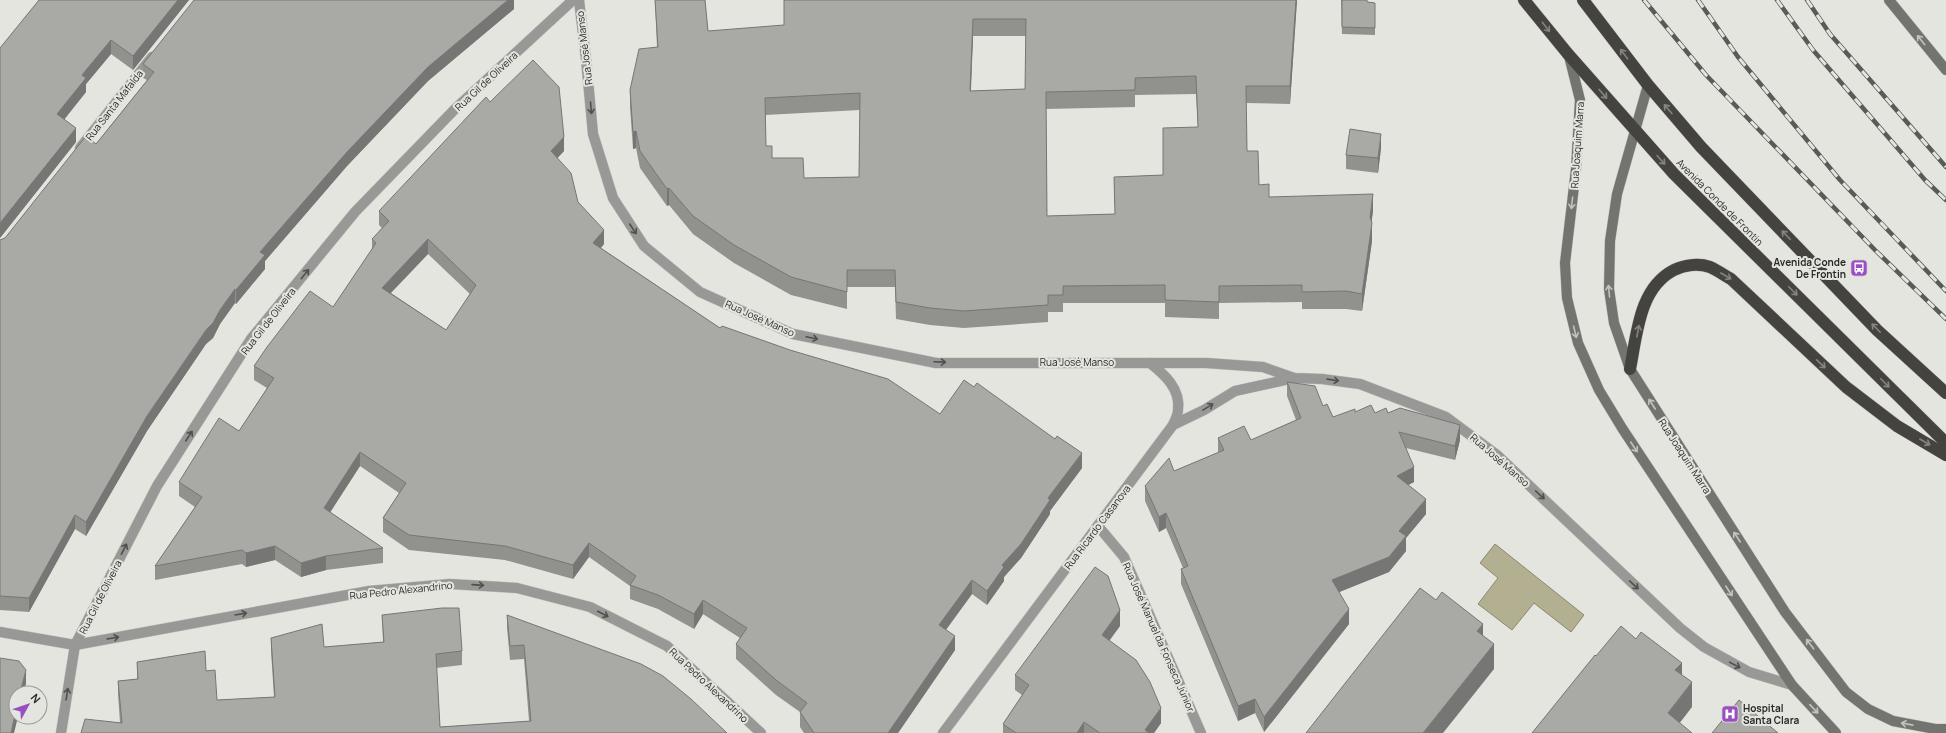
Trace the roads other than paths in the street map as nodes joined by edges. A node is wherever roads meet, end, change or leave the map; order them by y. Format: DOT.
graph roads {
  1 [pos="573,0"];
  2 [pos="579,0"];
  3 [pos="1524,0"];
  4 [pos="1583,0"];
  5 [pos="1889,0"];
  6 [pos="158,50"];
  7 [pos="1568,54"];
  8 [pos="1946,70"];
  9 [pos="1648,85"];
  10 [pos="1635,131"];
  11 [pos="74,155"];
  12 [pos="1150,362"];
  13 [pos="1630,369"];
  14 [pos="1294,378"];
  15 [pos="1946,393"];
  16 [pos="1173,425"];
  17 [pos="1946,443"];
  18 [pos="1946,454"];
  19 [pos="1098,526"];
  20 [pos="0,632"];
  21 [pos="75,645"];
  22 [pos="1792,685"];
  23 [pos="1946,729"];
  24 [pos="61,733"];
  25 [pos="761,733"];
  26 [pos="943,733"];
  27 [pos="1201,733"];
  28 [pos="1836,733"];
  21 -- 1 [label="street, Rua Gil de Oliveira, one-way"];
  2 -- 12 [label="street, Rua José Manso, one-way"];
  3 -- 7 [label="highway, Avenida Conde de Frontin, one-way"];
  9 -- 4 [label="highway, one-way"];
  8 -- 5 [label="street, one-way"];
  6 -- 11 [label="street, Rua Santa Mafalda"];
  7 -- 10 [label="highway, Avenida Conde de Frontin, one-way"];
  7 -- 22 [label="street, Rua Joaquim Marra, one-way"];
  9 -- 10 [label="street, Rua Joaquim Marra"];
  15 -- 9 [label="highway, one-way"];
  13 -- 10 [label="street, Rua Joaquim Marra, one-way"];
  10 -- 17 [label="highway, Avenida Conde de Frontin, one-way"];
  12 -- 14 [label="street, Rua José Manso"];
  12 -- 16 [label="street"];
  13 -- 18 [label="highway, one-way"];
  23 -- 13 [label="street, Rua Joaquim Marra, one-way"];
  16 -- 14 [label="street, Rua Ricardo Casanova, one-way"];
  14 -- 22 [label="street, Rua José Manso, one-way"];
  16 -- 19 [label="street, Rua Ricardo Casanova"];
  19 -- 26 [label="street, Rua Ricardo Casanova"];
  19 -- 27 [label="street, Rua José Manuel da Fonseca Júnior"];
  20 -- 21 [label="street, Rua Pedro Alexandrino"];
  24 -- 21 [label="street, Rua Gil de Oliveira, one-way"];
  21 -- 25 [label="street, Rua Pedro Alexandrino, one-way"];
  22 -- 28 [label="street, Rua Joaquim Marra, one-way"];
}
